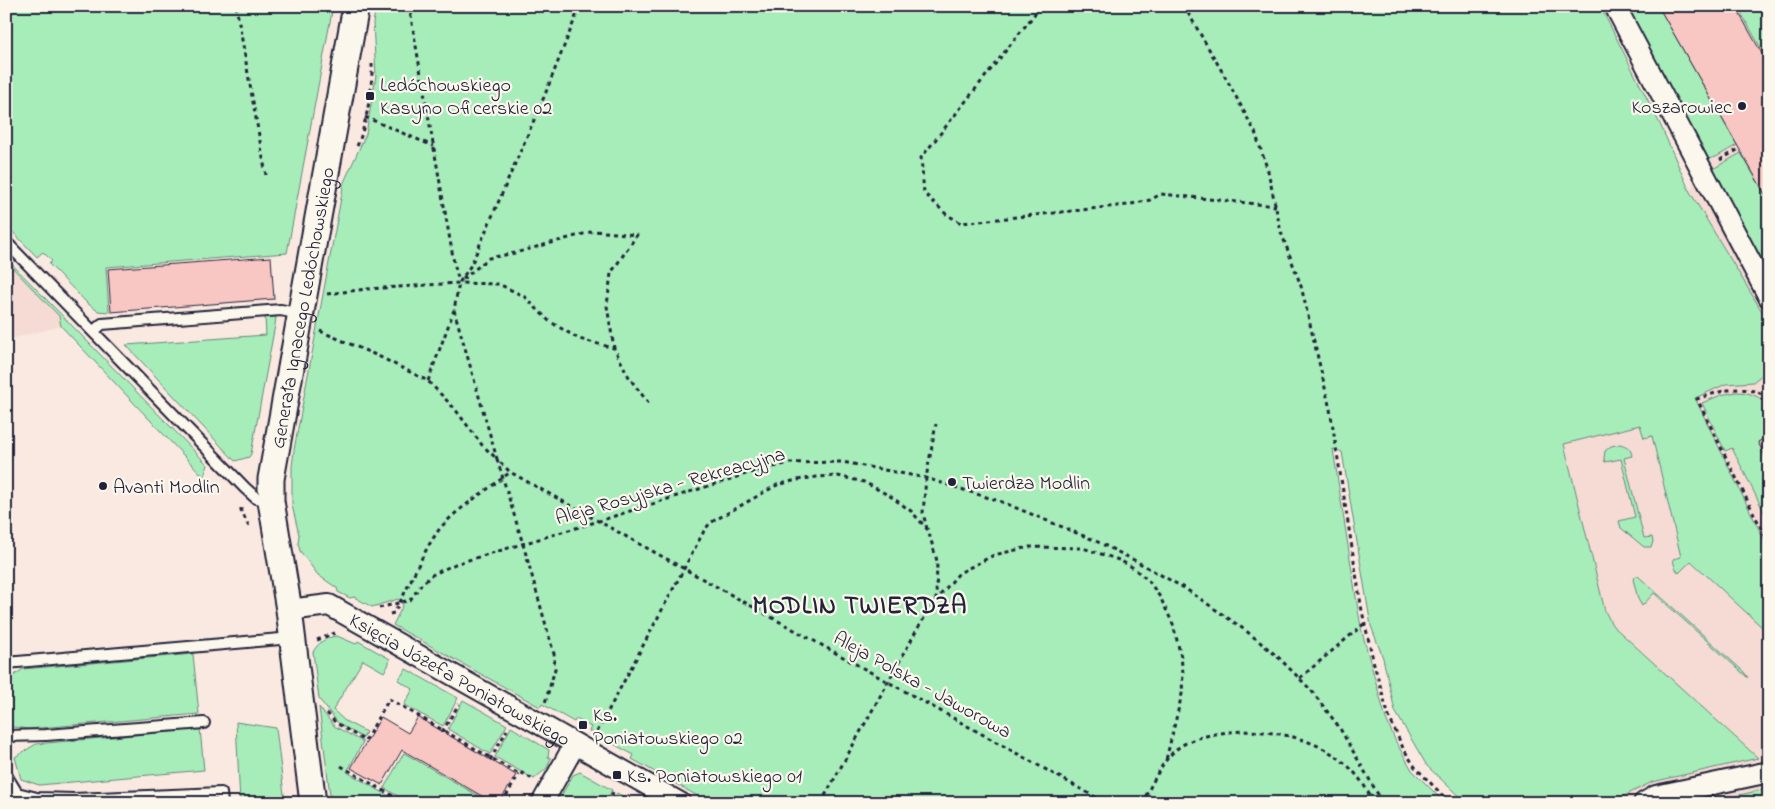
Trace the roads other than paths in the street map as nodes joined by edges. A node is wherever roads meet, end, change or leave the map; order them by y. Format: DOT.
graph roads {
  1 [pos="356,6"];
  2 [pos="1615,6"];
  3 [pos="6,242"];
  4 [pos="1769,297"];
  5 [pos="301,311"];
  6 [pos="94,332"];
  7 [pos="271,501"];
  8 [pos="289,610"];
  9 [pos="292,638"];
  10 [pos="6,663"];
  11 [pos="204,723"];
  12 [pos="6,736"];
  13 [pos="585,741"];
  14 [pos="1769,772"];
  15 [pos="6,775"];
  16 [pos="222,803"];
  17 [pos="313,803"];
  18 [pos="542,803"];
  19 [pos="680,803"];
  20 [pos="1644,803"];
  1 -- 5 [label="street, Generała Ignacego Ledóchowskiego"];
  2 -- 4 [label="street"];
  3 -- 6 [label="lane"];
  5 -- 6 [label="lane"];
  5 -- 7 [label="street, Generała Ignacego Ledóchowskiego"];
  6 -- 7 [label="lane"];
  7 -- 8 [label="street, Generała Ignacego Ledóchowskiego"];
  8 -- 9 [label="street, Generała Ignacego Ledóchowskiego"];
  8 -- 13 [label="street, Księcia Józefa Poniatowskiego"];
  9 -- 10 [label="lane"];
  9 -- 17 [label="street, Generała Ignacego Ledóchowskiego"];
  11 -- 12 [label="lane"];
  13 -- 18 [label="street"];
  13 -- 19 [label="street, Księcia Józefa Poniatowskiego"];
  14 -- 20 [label="street"];
  15 -- 16 [label="lane"];
}
